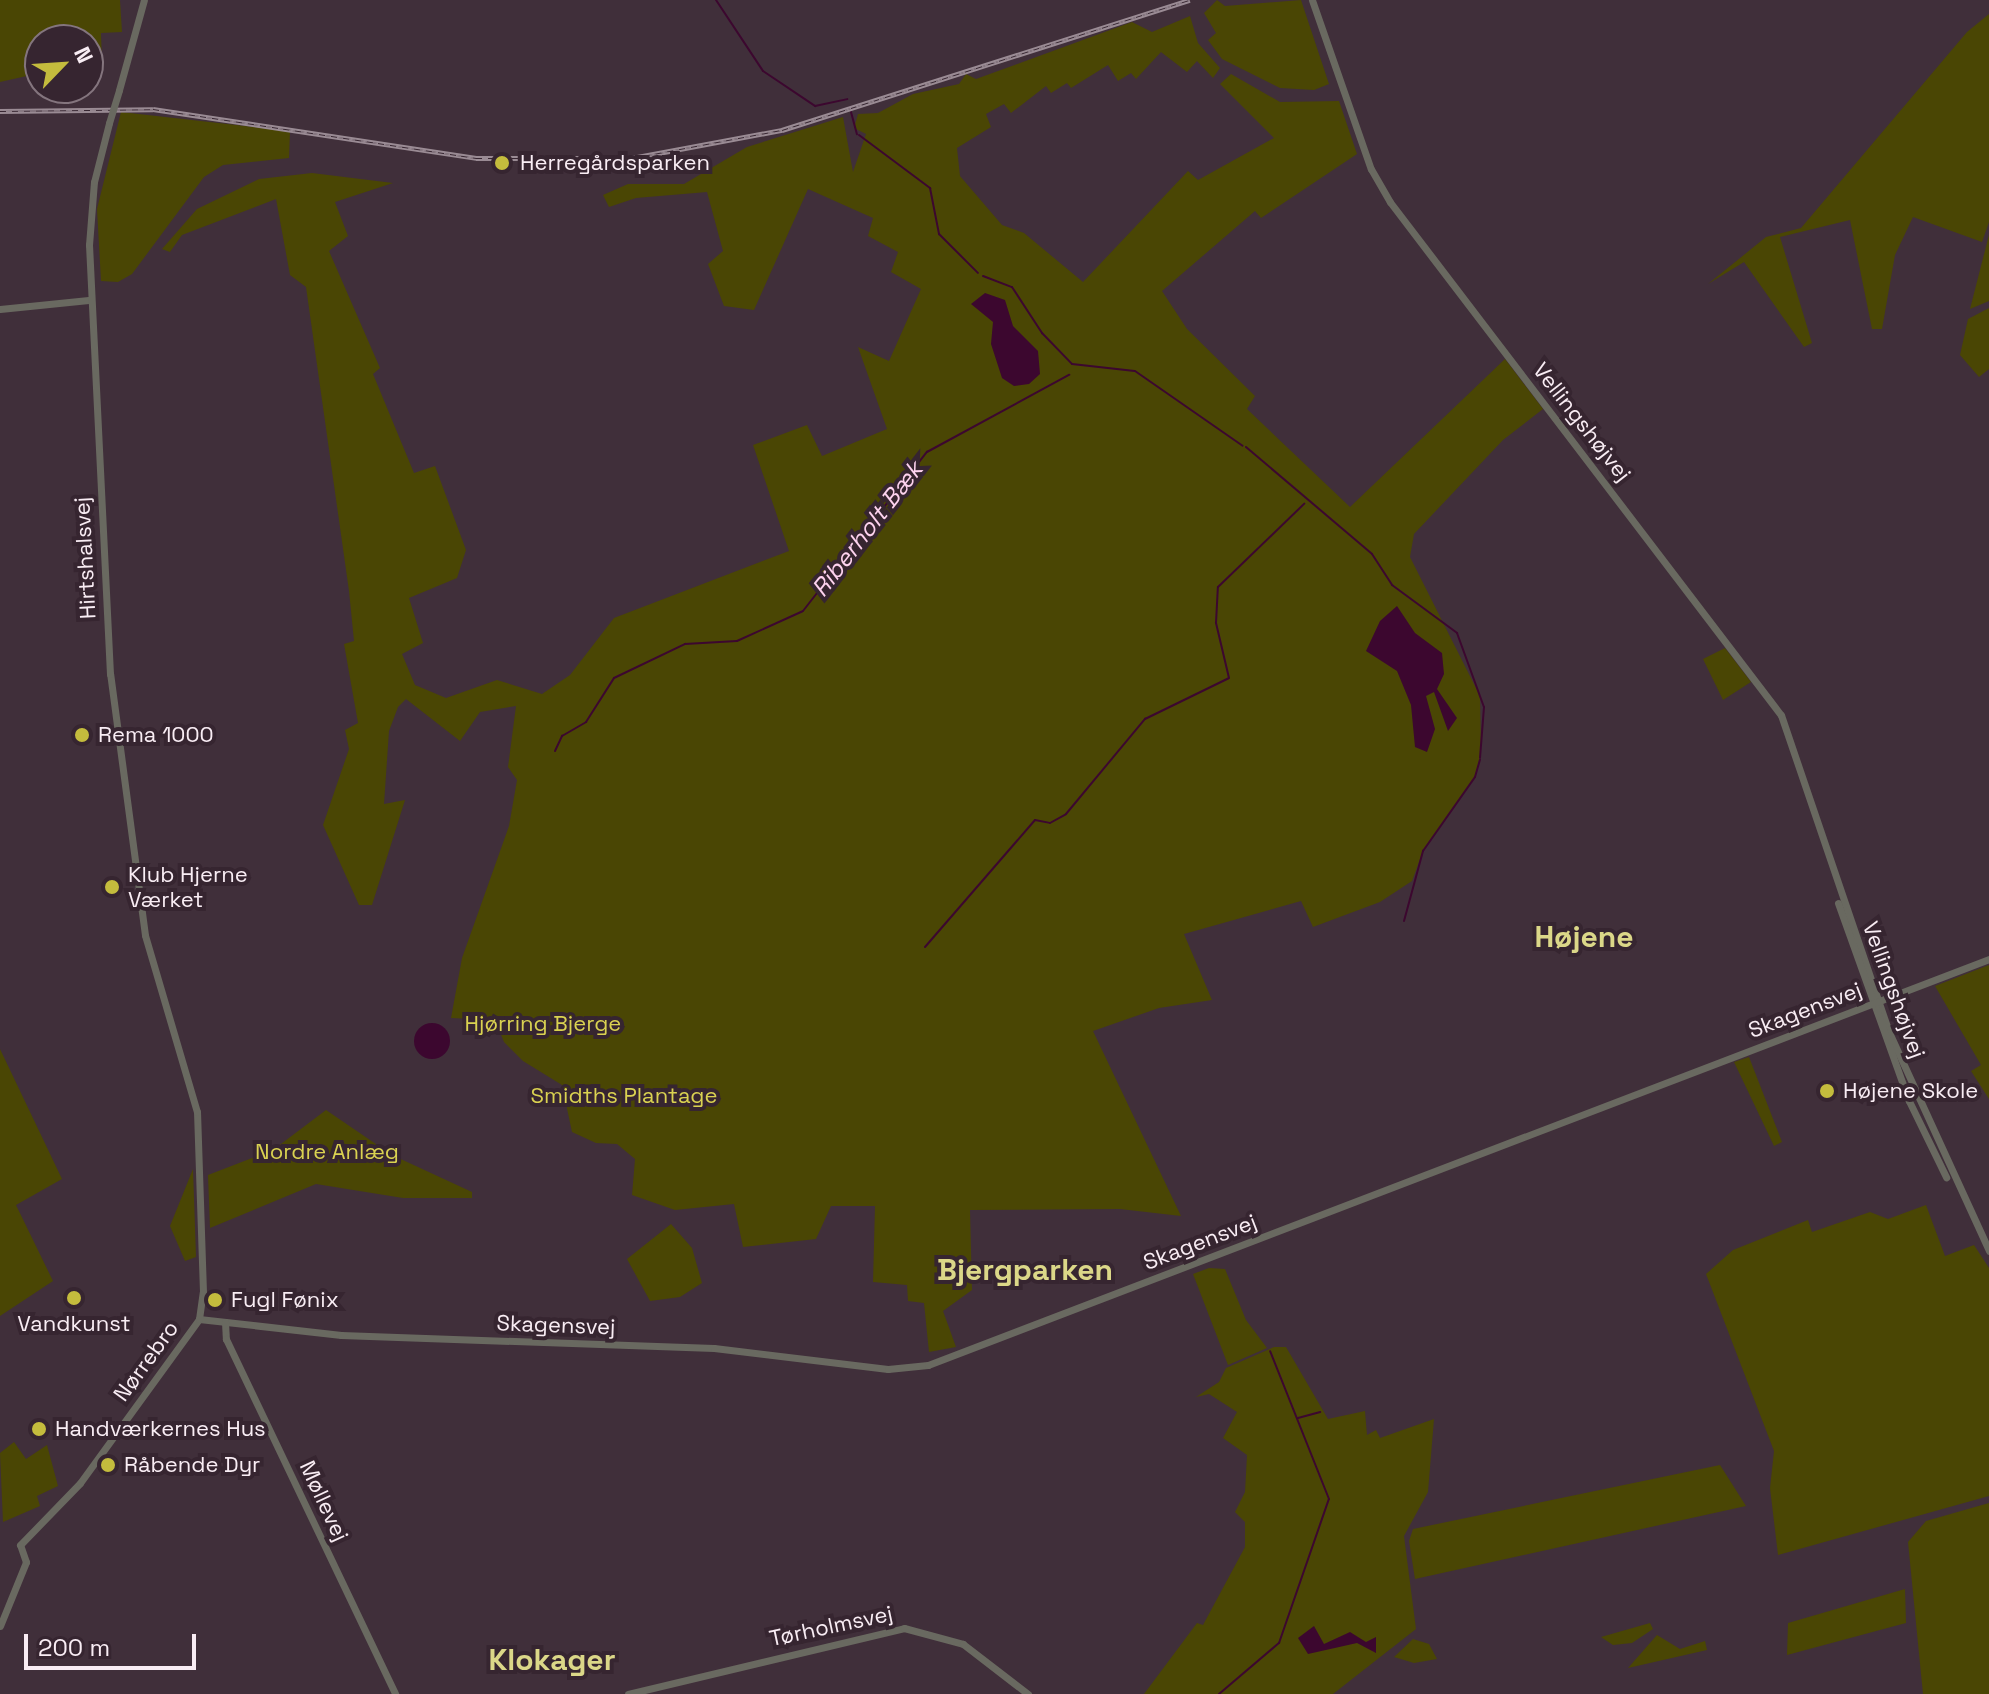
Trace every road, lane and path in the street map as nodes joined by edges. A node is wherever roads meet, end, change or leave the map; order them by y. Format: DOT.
graph roads {
  1 [pos="144,0"];
  2 [pos="1312,0"];
  3 [pos="89,300"];
  4 [pos="0,309"];
  5 [pos="1989,959"];
  6 [pos="1875,1004"];
  7 [pos="197,1112"];
  8 [pos="1989,1251"];
  9 [pos="199,1319"];
  10 [pos="225,1322"];
  11 [pos="0,1626"];
  12 [pos="395,1694"];
  13 [pos="628,1694"];
  14 [pos="1028,1694"];
  1 -- 3 [label="street, Hirtshalsvej, bridge"];
  2 -- 6 [label="street, Vellingshøjvej"];
  3 -- 4 [label="street"];
  3 -- 7 [label="street, Hirtshalsvej"];
  5 -- 6 [label="street, Skagensvej"];
  6 -- 8 [label="street, Vellingshøjvej"];
  6 -- 10 [label="street, Skagensvej"];
  7 -- 9 [label="street, Nørrebro"];
  9 -- 10 [label="street, Skagensvej"];
  9 -- 11 [label="street, Nørrebro"];
  10 -- 12 [label="street, Møllevej"];
  13 -- 14 [label="street, Tørholmsvej"];
}
